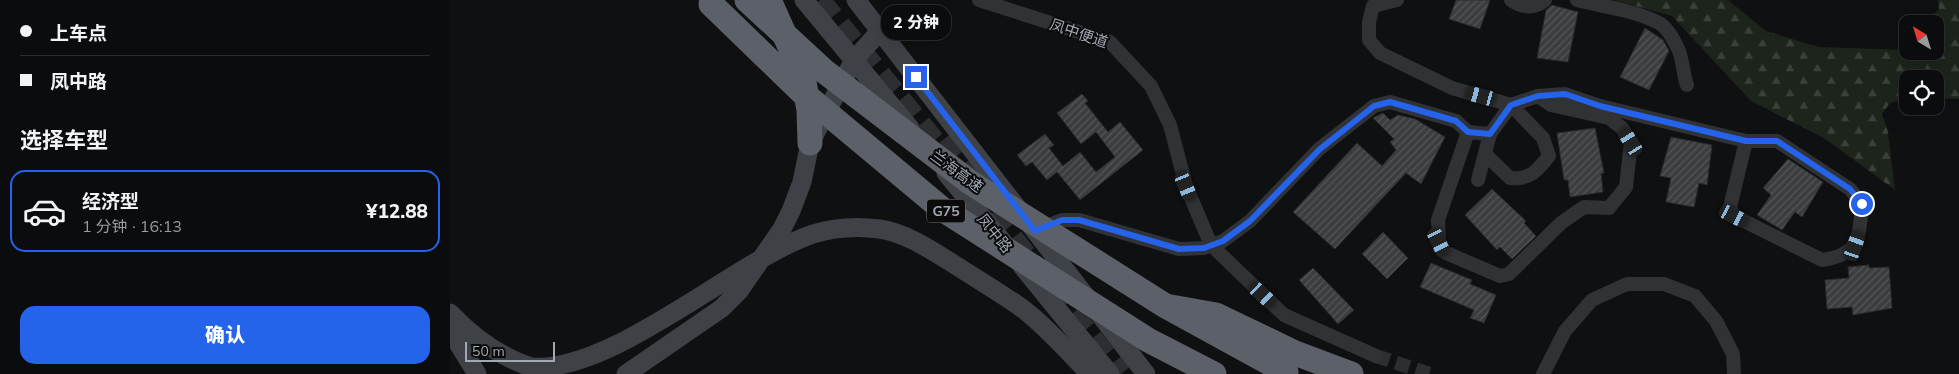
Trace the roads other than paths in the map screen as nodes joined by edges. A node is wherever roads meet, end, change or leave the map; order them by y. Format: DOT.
graph roads {
  1 [pos="747,0"];
  2 [pos="769,0"];
  3 [pos="804,0"];
  4 [pos="856,0"];
  5 [pos="980,0"];
  6 [pos="1397,0"];
  7 [pos="1511,0"];
  8 [pos="1546,0"];
  9 [pos="1577,0"];
  10 [pos="709,2"];
  11 [pos="1370,3"];
  12 [pos="880,31"];
  13 [pos="854,60"];
  14 [pos="1688,85"];
  15 [pos="1538,96"];
  16 [pos="1511,105"];
  17 [pos="1468,132"];
  18 [pos="1490,134"];
  19 [pos="1746,141"];
  20 [pos="810,143"];
  21 [pos="1484,154"];
  22 [pos="1478,180"];
  23 [pos="1035,231"];
  24 [pos="1211,245"];
  25 [pos="754,266"];
  26 [pos="450,313"];
  27 [pos="450,330"];
  28 [pos="450,351"];
  29 [pos="1376,356"];
  30 [pos="1291,366"];
  31 [pos="566,368"];
  32 [pos="466,374"];
  33 [pos="477,374"];
  34 [pos="539,374"];
  35 [pos="626,374"];
  36 [pos="1090,374"];
  37 [pos="1110,374"];
  38 [pos="1146,374"];
  39 [pos="1214,374"];
  40 [pos="1351,374"];
  41 [pos="1543,374"];
  42 [pos="1734,374"];
  1 -- 30 [label="highway, 兰海高速 / G75, bridge"];
  2 -- 20 [label="highway"];
  3 -- 13 [label="main road, 凤中路"];
  4 -- 12 [label="main road"];
  5 -- 24 [label="street, 凤中便道"];
  6 -- 11 [label="street"];
  7 -- 8 [label="street"];
  9 -- 14 [label="street"];
  10 -- 39 [label="highway, G75, bridge"];
  11 -- 16 [label="street"];
  12 -- 13 [label="main road"];
  12 -- 23 [label="main road"];
  13 -- 20 [label="main road"];
  13 -- 37 [label="main road, 凤中路"];
  15 -- 16 [label="street"];
  15 -- 17 [label="street"];
  15 -- 19 [label="street"];
  16 -- 18 [label="street"];
  16 -- 21 [label="street"];
  17 -- 18 [label="street"];
  17 -- 24 [label="street"];
  18 -- 21 [label="street"];
  19 -- 19 [label="street"];
  20 -- 25 [label="main road"];
  21 -- 22 [label="street"];
  23 -- 24 [label="street"];
  23 -- 38 [label="main road"];
  24 -- 29 [label="street, 凤中便道"];
  25 -- 31 [label="main road"];
  25 -- 35 [label="main road"];
  25 -- 36 [label="main road"];
  26 -- 31 [label="main road"];
  27 -- 33 [label="main road"];
  28 -- 32 [label="main road"];
  30 -- 40 [label="highway, 兰海高速"];
  31 -- 34 [label="main road"];
  41 -- 42 [label="street"];
}
